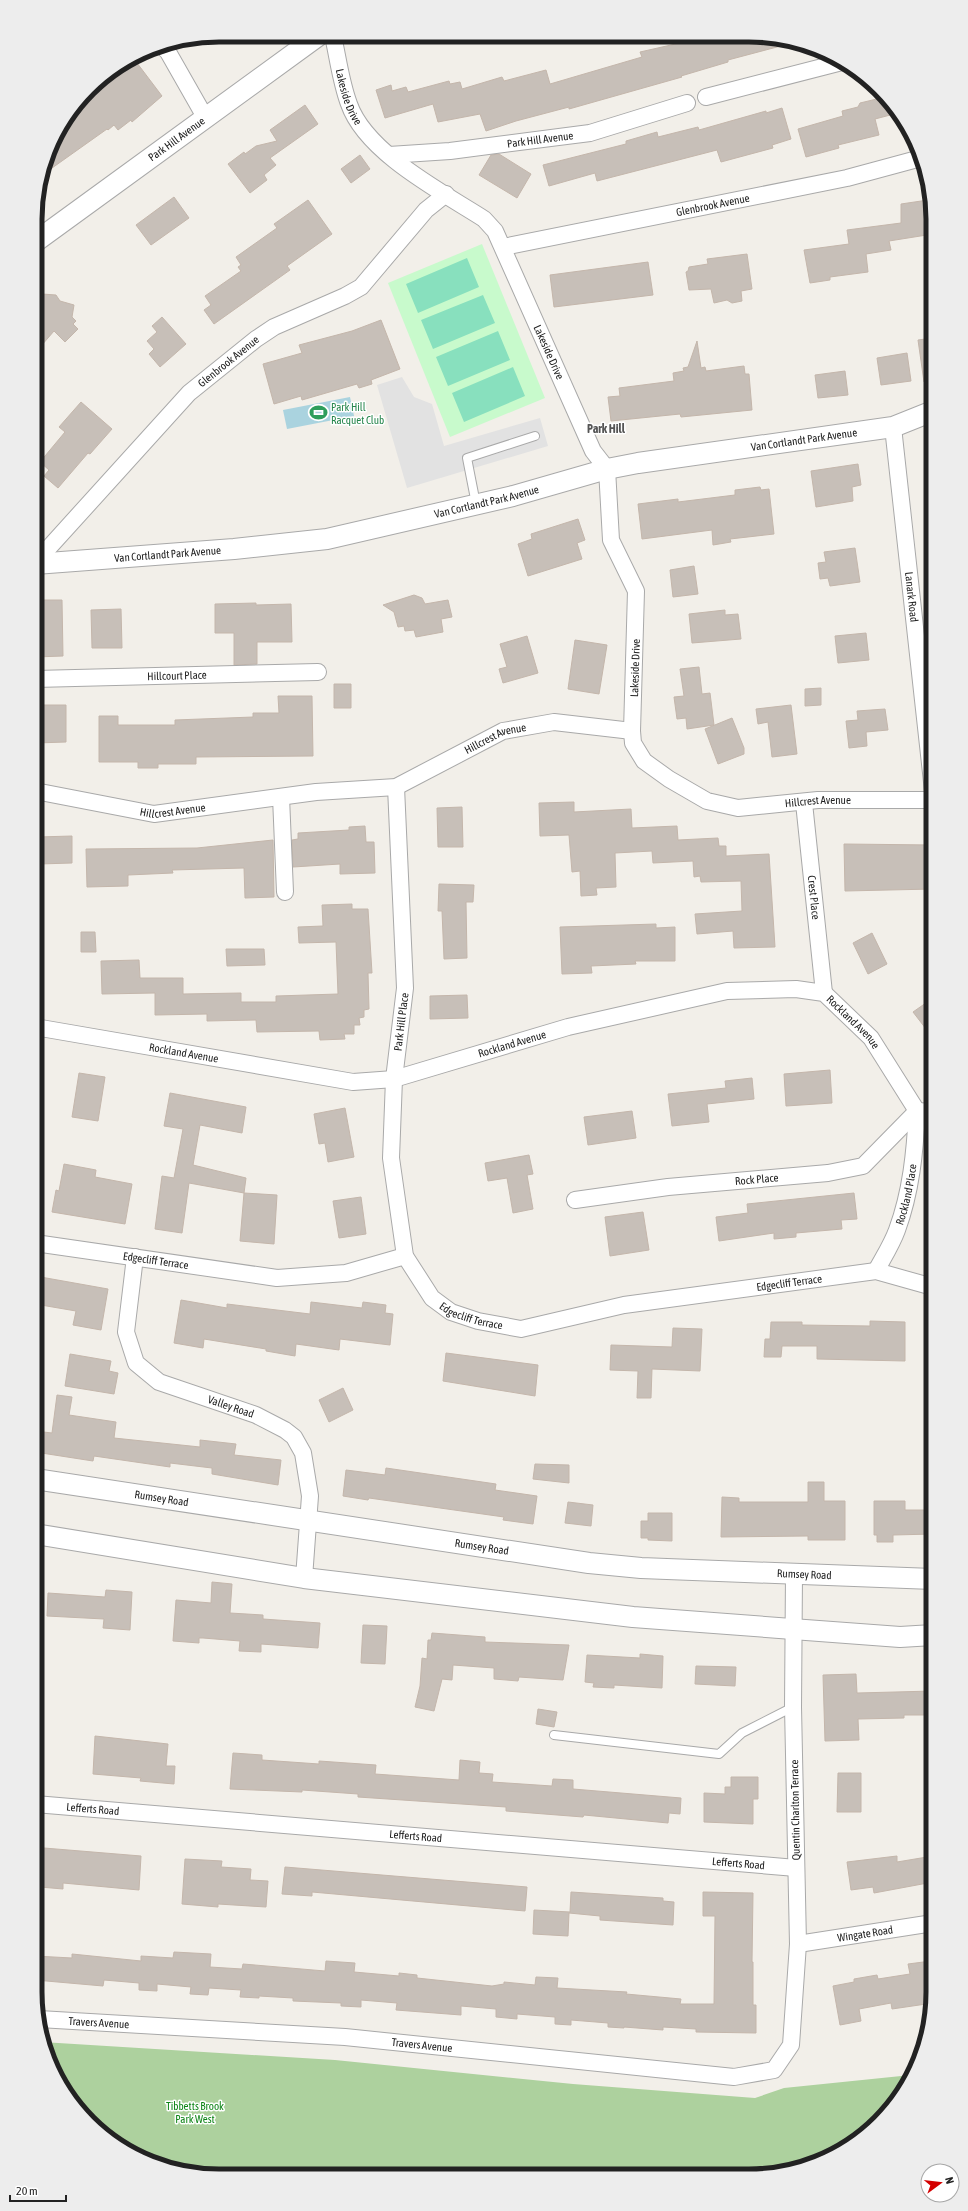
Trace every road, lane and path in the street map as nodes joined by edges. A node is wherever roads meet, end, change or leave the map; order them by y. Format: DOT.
graph roads {
  1 [pos="310,42"];
  2 [pos="334,42"];
  3 [pos="166,50"];
  4 [pos="834,64"];
  5 [pos="706,97"];
  6 [pos="686,103"];
  7 [pos="205,117"];
  8 [pos="389,155"];
  9 [pos="916,159"];
  10 [pos="446,194"];
  11 [pos="42,237"];
  12 [pos="503,247"];
  13 [pos="926,413"];
  14 [pos="892,427"];
  15 [pos="535,436"];
  16 [pos="607,469"];
  17 [pos="476,505"];
  18 [pos="42,555"];
  19 [pos="42,562"];
  20 [pos="318,672"];
  21 [pos="42,680"];
  22 [pos="926,729"];
  23 [pos="632,731"];
  24 [pos="396,787"];
  25 [pos="42,792"];
  26 [pos="281,797"];
  27 [pos="926,800"];
  28 [pos="804,803"];
  29 [pos="285,892"];
  30 [pos="824,993"];
  31 [pos="42,1028"];
  32 [pos="394,1079"];
  33 [pos="917,1112"];
  34 [pos="926,1112"];
  35 [pos="575,1200"];
  36 [pos="42,1244"];
  37 [pos="406,1256"];
  38 [pos="135,1257"];
  39 [pos="876,1272"];
  40 [pos="926,1285"];
  41 [pos="42,1480"];
  42 [pos="308,1521"];
  43 [pos="42,1535"];
  44 [pos="794,1574"];
  45 [pos="304,1578"];
  46 [pos="926,1579"];
  47 [pos="794,1630"];
  48 [pos="926,1635"];
  49 [pos="793,1707"];
  50 [pos="554,1735"];
  51 [pos="42,1805"];
  52 [pos="796,1868"];
  53 [pos="926,1924"];
  54 [pos="798,1944"];
  55 [pos="44,2019"];
  56 [pos="791,2045"];
  1 -- 7 [label="street, Park Hill Avenue"];
  2 -- 8 [label="street, Lakeside Drive"];
  3 -- 7 [label="street"];
  4 -- 5 [label="street"];
  6 -- 8 [label="street, Park Hill Avenue"];
  7 -- 11 [label="street, Park Hill Avenue"];
  8 -- 10 [label="street, Lakeside Drive"];
  9 -- 12 [label="street, Glenbrook Avenue"];
  10 -- 12 [label="street, Lakeside Drive"];
  10 -- 18 [label="street, Glenbrook Avenue"];
  12 -- 16 [label="street, Lakeside Drive"];
  13 -- 14 [label="street, Van Cortlandt Park Avenue"];
  14 -- 16 [label="street, Van Cortlandt Park Avenue"];
  14 -- 22 [label="street, Lanark Road"];
  15 -- 17 [label="lane"];
  16 -- 17 [label="street, Van Cortlandt Park Avenue"];
  16 -- 23 [label="street, Lakeside Drive"];
  17 -- 19 [label="street, Van Cortlandt Park Avenue"];
  20 -- 21 [label="street, Hillcourt Place"];
  23 -- 24 [label="street, Hillcrest Avenue"];
  23 -- 28 [label="street, Hillcrest Avenue"];
  24 -- 26 [label="street, Hillcrest Avenue"];
  24 -- 32 [label="street, Park Hill Place"];
  25 -- 26 [label="street, Hillcrest Avenue"];
  26 -- 29 [label="street"];
  27 -- 28 [label="street, Hillcrest Avenue"];
  28 -- 30 [label="street, Crest Place"];
  30 -- 32 [label="street, Rockland Avenue"];
  30 -- 33 [label="street, Rockland Avenue"];
  31 -- 32 [label="street, Rockland Avenue"];
  32 -- 37 [label="street, Park Hill Place"];
  33 -- 34 [label="street"];
  33 -- 35 [label="street, Rock Place"];
  33 -- 39 [label="street, Rockland Place"];
  36 -- 38 [label="street, Edgecliff Terrace"];
  37 -- 38 [label="street, Edgecliff Terrace"];
  37 -- 39 [label="street, Edgecliff Terrace"];
  38 -- 42 [label="street, Valley Road"];
  39 -- 40 [label="street, Edgecliff Terrace"];
  41 -- 42 [label="street, Rumsey Road"];
  42 -- 44 [label="street, Rumsey Road"];
  42 -- 45 [label="street, Valley Road"];
  43 -- 45 [label="street"];
  44 -- 46 [label="street, Rumsey Road"];
  44 -- 47 [label="street, Quentin Charlton Terrace"];
  45 -- 47 [label="street"];
  47 -- 48 [label="street"];
  47 -- 49 [label="street, Quentin Charlton Terrace"];
  49 -- 50 [label="lane"];
  49 -- 52 [label="street, Quentin Charlton Terrace"];
  51 -- 52 [label="street, Lefferts Road"];
  52 -- 54 [label="street, Quentin Charlton Terrace"];
  53 -- 54 [label="street, Wingate Road"];
  54 -- 56 [label="street, Quentin Charlton Terrace"];
  55 -- 56 [label="street, Travers Avenue"];
}
